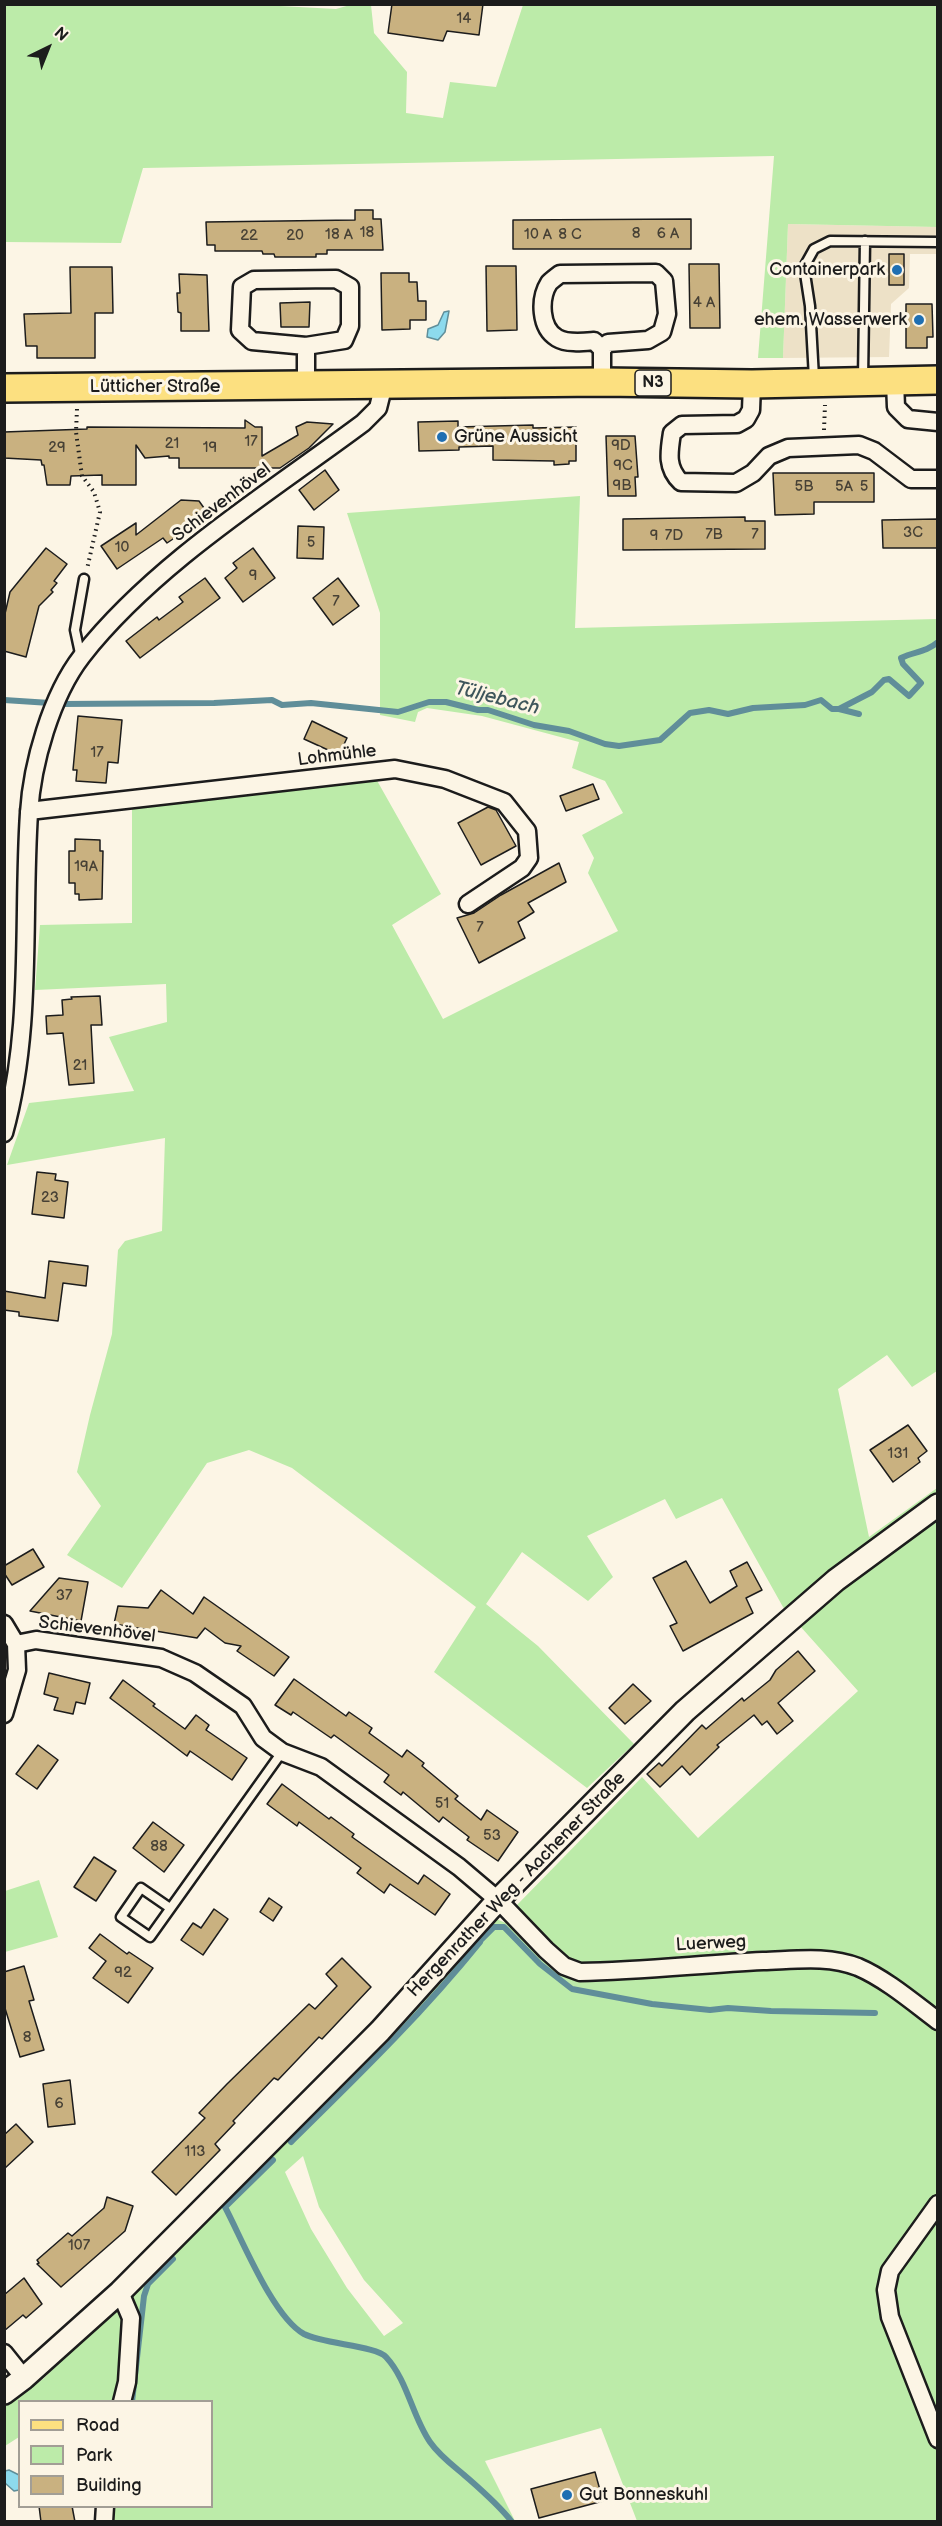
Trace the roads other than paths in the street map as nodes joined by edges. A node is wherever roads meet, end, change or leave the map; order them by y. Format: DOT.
graph roads {
  1 [pos="865,241"];
  2 [pos="938,242"];
  3 [pos="306,346"];
  4 [pos="602,349"];
  5 [pos="932,374"];
  6 [pos="602,382"];
  7 [pos="863,382"];
  8 [pos="895,382"];
  9 [pos="820,383"];
  10 [pos="384,384"];
  11 [pos="752,384"];
  12 [pos="306,386"];
  13 [pos="4,388"];
  14 [pos="938,422"];
  15 [pos="938,479"];
  16 [pos="84,579"];
  17 [pos="81,658"];
  18 [pos="29,811"];
  19 [pos="468,904"];
  20 [pos="4,1132"];
  21 [pos="938,1505"];
  22 [pos="4,1624"];
  23 [pos="16,1644"];
  24 [pos="4,1714"];
  25 [pos="282,1752"];
  26 [pos="498,1900"];
  27 [pos="170,1908"];
  28 [pos="938,2021"];
  29 [pos="938,2204"];
  30 [pos="120,2292"];
  31 [pos="4,2353"];
  32 [pos="24,2378"];
  33 [pos="4,2392"];
  34 [pos="122,2400"];
  35 [pos="938,2439"];
  1 -- 2 [label="lane"];
  1 -- 7 [label="lane"];
  1 -- 9 [label="lane"];
  3 -- 3 [label="street"];
  3 -- 12 [label="street"];
  4 -- 4 [label="street"];
  4 -- 6 [label="street"];
  5 -- 8 [label="main road, Lütticher Straße / N3"];
  6 -- 10 [label="main road, Lütticher Straße / N3"];
  6 -- 11 [label="main road, Lütticher Straße / N3"];
  7 -- 8 [label="main road, Lütticher Straße / N3"];
  7 -- 9 [label="main road, Lütticher Straße / N3"];
  8 -- 14 [label="street"];
  9 -- 11 [label="main road, Lütticher Straße / N3"];
  10 -- 12 [label="main road, Lütticher Straße / N3"];
  10 -- 17 [label="street, Schievenhövel"];
  11 -- 15 [label="street"];
  12 -- 13 [label="main road, Lütticher Straße / N3"];
  16 -- 17 [label="lane"];
  17 -- 18 [label="street, Schievenhövel"];
  18 -- 19 [label="street, Lohmühle"];
  18 -- 20 [label="street, Schievenhövel"];
  21 -- 26 [label="street, Hergenrather Weg - Aachener Straße"];
  22 -- 23 [label="street, Schievenhövel"];
  23 -- 24 [label="street, Schievenhövel"];
  23 -- 25 [label="street, Schievenhövel"];
  25 -- 26 [label="street, Schievenhövel"];
  25 -- 27 [label="lane"];
  26 -- 28 [label="street, Luerweg"];
  26 -- 30 [label="street, Hergenrather Weg - Aachener Straße"];
  27 -- 27 [label="lane"];
  29 -- 35 [label="street"];
  30 -- 32 [label="street, Hergenrather Weg - Aachener Straße"];
  30 -- 34 [label="street"];
  31 -- 32 [label="street"];
  32 -- 33 [label="street, Hergenrather Weg - Aachener Straße"];
}
